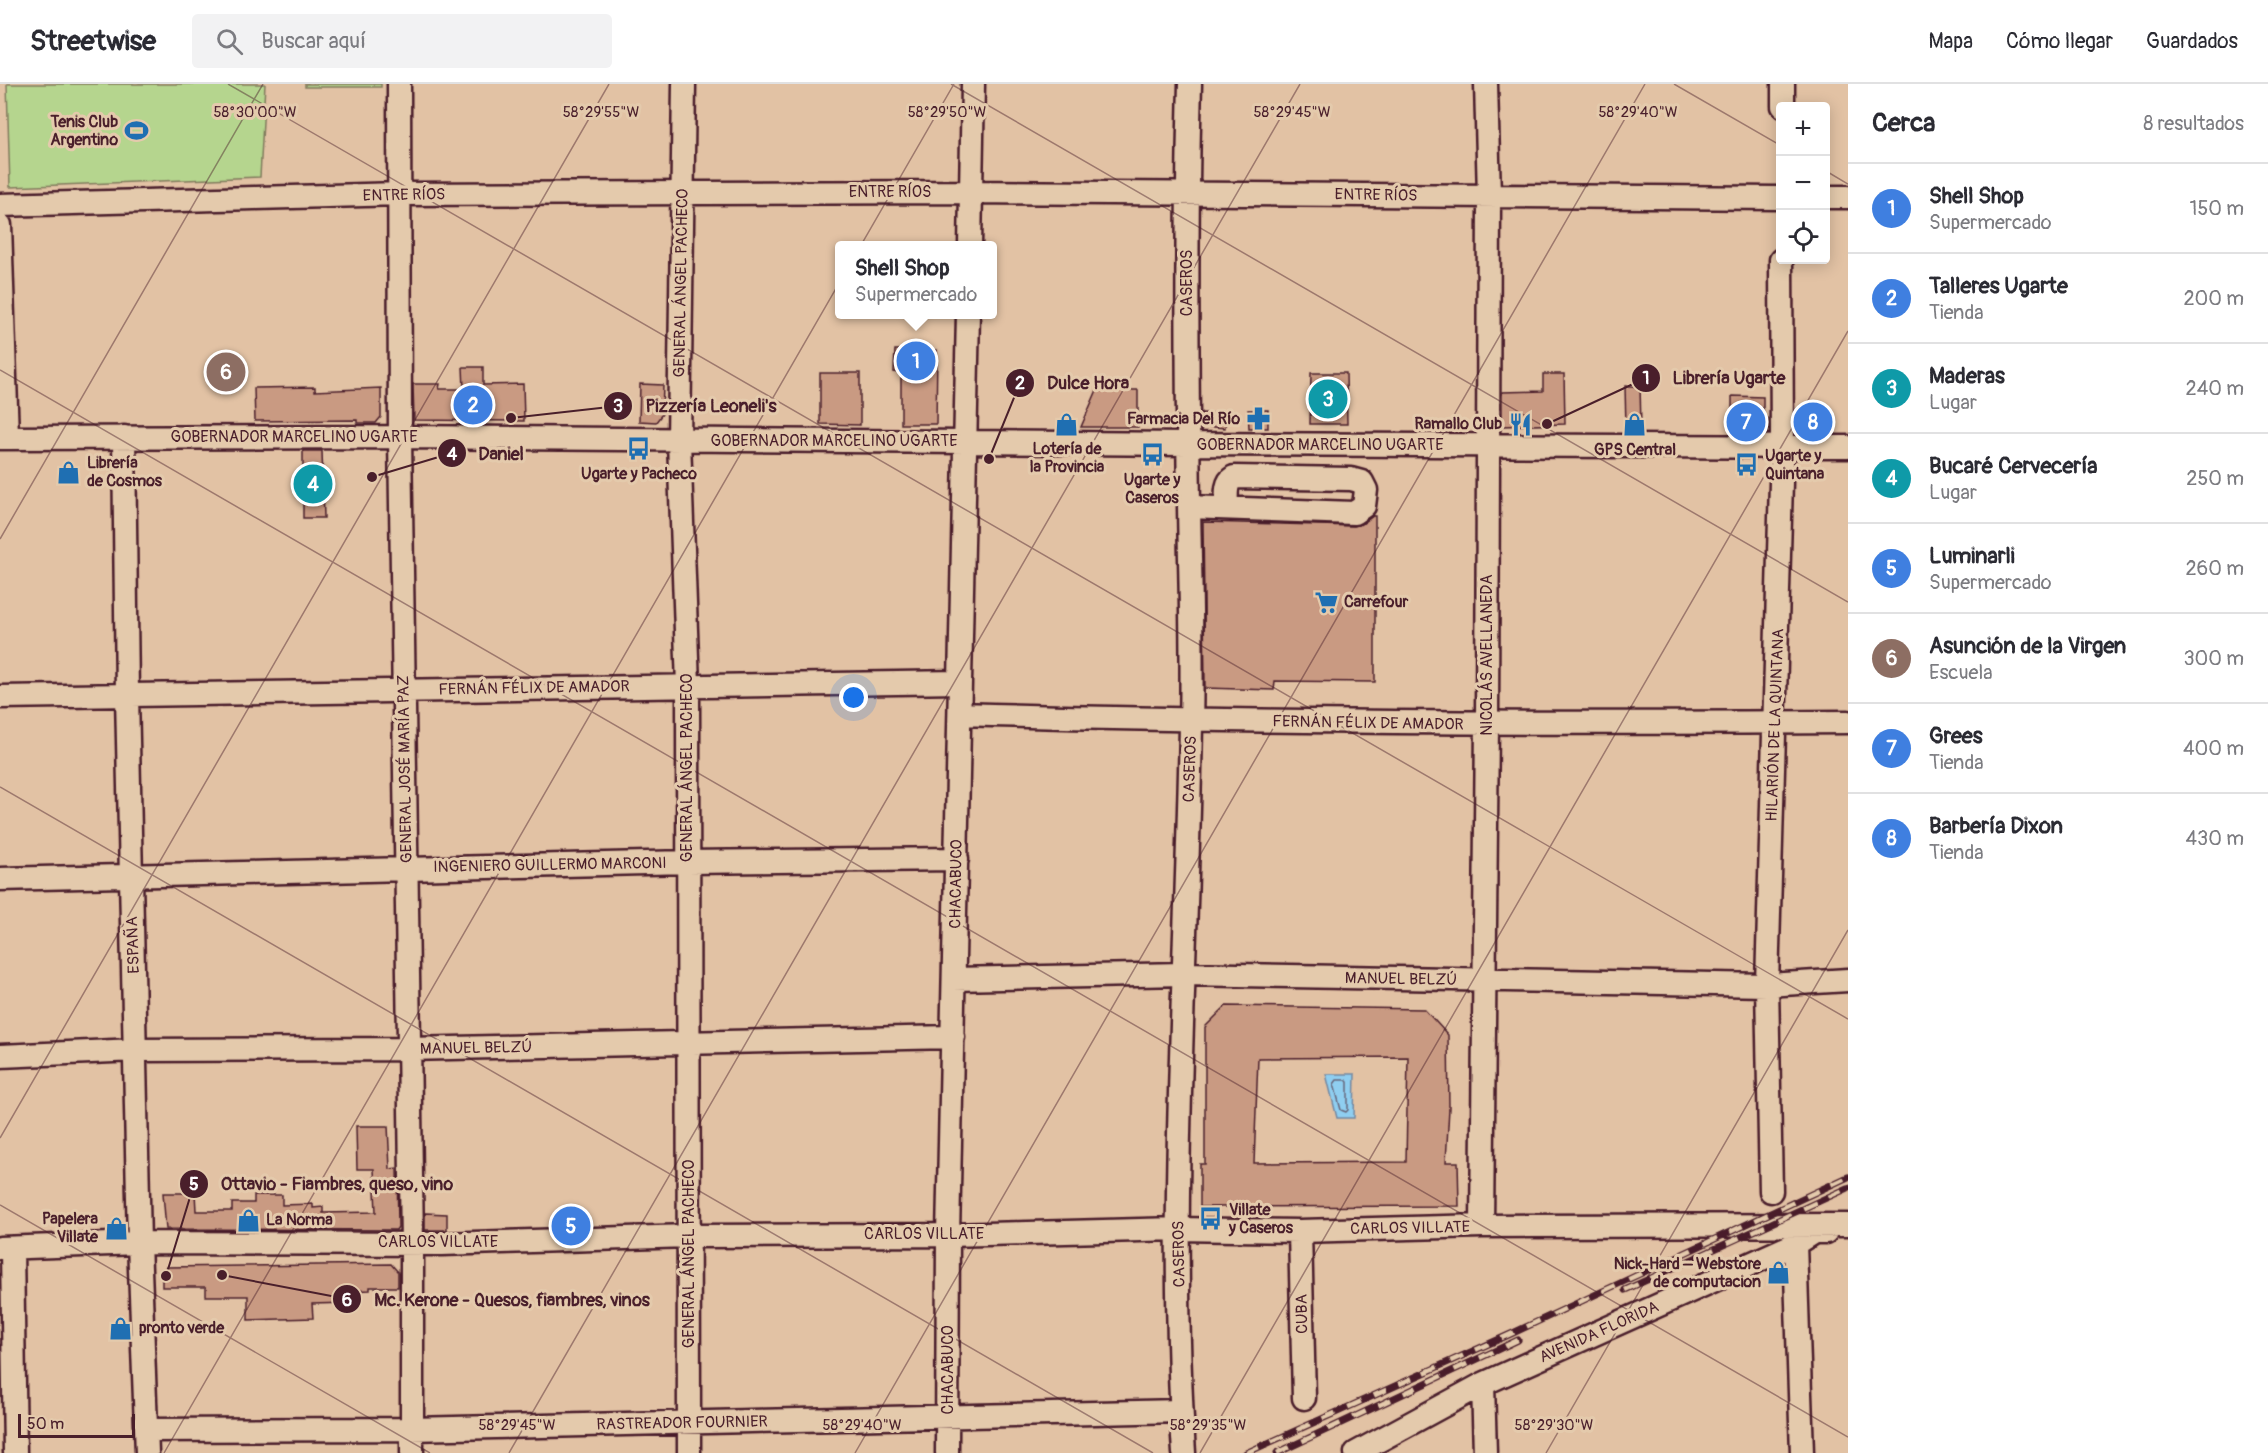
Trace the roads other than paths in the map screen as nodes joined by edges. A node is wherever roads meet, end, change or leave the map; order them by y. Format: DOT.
graph roads {
  1 [pos="399,84"];
  2 [pos="684,84"];
  3 [pos="973,84"];
  4 [pos="1190,84"];
  5 [pos="1486,84"];
  6 [pos="1783,84"];
  7 [pos="1783,102"];
  8 [pos="971,192"];
  9 [pos="682,193"];
  10 [pos="400,194"];
  11 [pos="1187,194"];
  12 [pos="1489,196"];
  13 [pos="1830,197"];
  14 [pos="1848,197"];
  15 [pos="1776,198"];
  16 [pos="0,205"];
  17 [pos="0,225"];
  18 [pos="970,241"];
  19 [pos="1781,264"];
  20 [pos="968,319"];
  21 [pos="124,437"];
  22 [pos="400,437"];
  23 [pos="3,438"];
  24 [pos="679,441"];
  25 [pos="966,442"];
  26 [pos="1188,444"];
  27 [pos="1487,446"];
  28 [pos="1782,446"];
  29 [pos="1848,447"];
  30 [pos="1189,507"];
  31 [pos="1227,508"];
  32 [pos="960,682"];
  33 [pos="688,685"];
  34 [pos="404,690"];
  35 [pos="127,695"];
  36 [pos="0,698"];
  37 [pos="960,714"];
  38 [pos="1191,721"];
  39 [pos="1775,722"];
  40 [pos="1848,722"];
  41 [pos="1487,724"];
  42 [pos="957,859"];
  43 [pos="688,862"];
  44 [pos="406,869"];
  45 [pos="130,876"];
  46 [pos="0,879"];
  47 [pos="1183,974"];
  48 [pos="954,980"];
  49 [pos="1848,980"];
  50 [pos="1486,981"];
  51 [pos="1767,986"];
  52 [pos="953,1037"];
  53 [pos="688,1043"];
  54 [pos="408,1049"];
  55 [pos="136,1050"];
  56 [pos="0,1056"];
  57 [pos="1771,1191"];
  58 [pos="1482,1226"];
  59 [pos="1848,1226"];
  60 [pos="1179,1229"];
  61 [pos="1300,1231"];
  62 [pos="1848,1232"];
  63 [pos="948,1235"];
  64 [pos="688,1236"];
  65 [pos="139,1243"];
  66 [pos="412,1243"];
  67 [pos="1796,1244"];
  68 [pos="6,1248"];
  69 [pos="1483,1384"];
  70 [pos="1304,1398"];
  71 [pos="1181,1411"];
  72 [pos="948,1416"];
  73 [pos="689,1423"];
  74 [pos="147,1430"];
  75 [pos="411,1430"];
  76 [pos="15,1453"];
  77 [pos="147,1453"];
  78 [pos="412,1453"];
  79 [pos="689,1453"];
  80 [pos="947,1453"];
  81 [pos="1184,1453"];
  82 [pos="1356,1453"];
  83 [pos="1485,1453"];
  84 [pos="1802,1453"];
  1 -- 10 [label="street, GENERAL JOSÉ MARÍA PAZ"];
  2 -- 9 [label="street, GENERAL ÁNGEL PACHECO"];
  3 -- 8 [label="street"];
  4 -- 11 [label="street, CASEROS"];
  5 -- 12 [label="street, NICOLÁS AVELLANEDA"];
  6 -- 7 [label="street"];
  8 -- 9 [label="street, ENTRE RÍOS"];
  8 -- 11 [label="street, ENTRE RÍOS"];
  8 -- 18 [label="street"];
  9 -- 10 [label="street, ENTRE RÍOS"];
  9 -- 24 [label="street, GENERAL ÁNGEL PACHECO"];
  10 -- 16 [label="street, ENTRE RÍOS"];
  10 -- 22 [label="street, GENERAL JOSÉ MARÍA PAZ"];
  11 -- 12 [label="street, ENTRE RÍOS"];
  11 -- 26 [label="street, CASEROS"];
  12 -- 15 [label="street, ENTRE RÍOS"];
  12 -- 27 [label="street, NICOLÁS AVELLANEDA"];
  13 -- 14 [label="street"];
  17 -- 23 [label="street"];
  19 -- 28 [label="street, HILARIÓN DE LA QUINTANA"];
  20 -- 25 [label="street, CHACABUCO"];
  21 -- 22 [label="street, GOBERNADOR MARCELINO UGARTE"];
  21 -- 23 [label="street, GOBERNADOR MARCELINO UGARTE"];
  21 -- 35 [label="street, ESPAÑA"];
  22 -- 24 [label="street, GOBERNADOR MARCELINO UGARTE"];
  22 -- 34 [label="street, GENERAL JOSÉ MARÍA PAZ"];
  24 -- 25 [label="street, GOBERNADOR MARCELINO UGARTE"];
  24 -- 33 [label="street, GENERAL ÁNGEL PACHECO"];
  25 -- 26 [label="street, GOBERNADOR MARCELINO UGARTE"];
  25 -- 32 [label="street, CHACABUCO"];
  26 -- 27 [label="street, GOBERNADOR MARCELINO UGARTE"];
  26 -- 30 [label="street, CASEROS"];
  27 -- 28 [label="street, GOBERNADOR MARCELINO UGARTE"];
  27 -- 41 [label="street, NICOLÁS AVELLANEDA"];
  28 -- 29 [label="street, GOBERNADOR MARCELINO UGARTE"];
  28 -- 39 [label="street, HILARIÓN DE LA QUINTANA"];
  30 -- 31 [label="street"];
  30 -- 38 [label="street, CASEROS"];
  31 -- 31 [label="street"];
  32 -- 33 [label="street, FERNÁN FÉLIX DE AMADOR"];
  32 -- 37 [label="street, CHACABUCO"];
  33 -- 34 [label="street, FERNÁN FÉLIX DE AMADOR"];
  33 -- 43 [label="street, GENERAL ÁNGEL PACHECO"];
  34 -- 35 [label="street, FERNÁN FÉLIX DE AMADOR"];
  34 -- 44 [label="street, GENERAL JOSÉ MARÍA PAZ"];
  35 -- 36 [label="street, FERNÁN FÉLIX DE AMADOR"];
  35 -- 45 [label="street, ESPAÑA"];
  37 -- 38 [label="street, FERNÁN FÉLIX DE AMADOR"];
  37 -- 42 [label="street, CHACABUCO"];
  38 -- 41 [label="street, FERNÁN FÉLIX DE AMADOR"];
  38 -- 47 [label="street, CASEROS"];
  39 -- 40 [label="street, FERNÁN FÉLIX DE AMADOR"];
  39 -- 41 [label="street, FERNÁN FÉLIX DE AMADOR"];
  39 -- 51 [label="street, HILARIÓN DE LA QUINTANA"];
  41 -- 50 [label="street, NICOLÁS AVELLANEDA"];
  42 -- 43 [label="street, INGENIERO GUILLERMO MARCONI"];
  42 -- 48 [label="street, CHACABUCO"];
  43 -- 44 [label="street, INGENIERO GUILLERMO MARCONI"];
  43 -- 53 [label="street, GENERAL ÁNGEL PACHECO"];
  44 -- 45 [label="street, INGENIERO GUILLERMO MARCONI"];
  44 -- 54 [label="street, GENERAL JOSÉ MARÍA PAZ"];
  45 -- 46 [label="street, INGENIERO GUILLERMO MARCONI"];
  45 -- 55 [label="street, ESPAÑA"];
  47 -- 48 [label="street, MANUEL BELZÚ"];
  47 -- 50 [label="street, MANUEL BELZÚ"];
  47 -- 60 [label="street, CASEROS"];
  48 -- 52 [label="street, CHACABUCO"];
  49 -- 51 [label="street, MANUEL BELZÚ"];
  50 -- 51 [label="street, MANUEL BELZÚ"];
  50 -- 58 [label="street, NICOLÁS AVELLANEDA"];
  51 -- 57 [label="street, HILARIÓN DE LA QUINTANA"];
  52 -- 53 [label="street, MANUEL BELZÚ"];
  52 -- 63 [label="street, CHACABUCO"];
  53 -- 54 [label="street, MANUEL BELZÚ"];
  53 -- 64 [label="street, GENERAL ÁNGEL PACHECO"];
  54 -- 55 [label="street, MANUEL BELZÚ"];
  54 -- 66 [label="street, GENERAL JOSÉ MARÍA PAZ"];
  55 -- 56 [label="street, MANUEL BELZÚ"];
  55 -- 65 [label="street, ESPAÑA"];
  58 -- 59 [label="street, CARLOS VILLATE"];
  58 -- 61 [label="street, CARLOS VILLATE"];
  60 -- 61 [label="street, CARLOS VILLATE"];
  60 -- 63 [label="street, CARLOS VILLATE"];
  60 -- 71 [label="street, CASEROS"];
  61 -- 70 [label="street, CUBA"];
  62 -- 67 [label="street, AVENIDA FLORIDA"];
  63 -- 64 [label="street, CARLOS VILLATE"];
  63 -- 72 [label="street, CHACABUCO"];
  64 -- 66 [label="street, CARLOS VILLATE"];
  64 -- 73 [label="street, GENERAL ÁNGEL PACHECO"];
  65 -- 66 [label="street, CARLOS VILLATE"];
  65 -- 68 [label="street, CARLOS VILLATE"];
  65 -- 74 [label="street, ESPAÑA"];
  66 -- 75 [label="street, GENERAL JOSÉ MARÍA PAZ"];
  67 -- 69 [label="street, AVENIDA FLORIDA"];
  67 -- 84 [label="street"];
  68 -- 76 [label="street"];
  69 -- 82 [label="street, AVENIDA FLORIDA"];
  69 -- 83 [label="street"];
  71 -- 72 [label="street, RASTREADOR FOURNIER"];
  71 -- 81 [label="street, CASEROS"];
  72 -- 73 [label="street, RASTREADOR FOURNIER"];
  72 -- 80 [label="street, CHACABUCO"];
  73 -- 75 [label="street, RASTREADOR FOURNIER"];
  73 -- 79 [label="street, GENERAL ÁNGEL PACHECO"];
  74 -- 75 [label="street, RASTREADOR FOURNIER"];
  74 -- 77 [label="street, ESPAÑA"];
  75 -- 78 [label="street, GENERAL JOSÉ MARÍA PAZ"];
}
